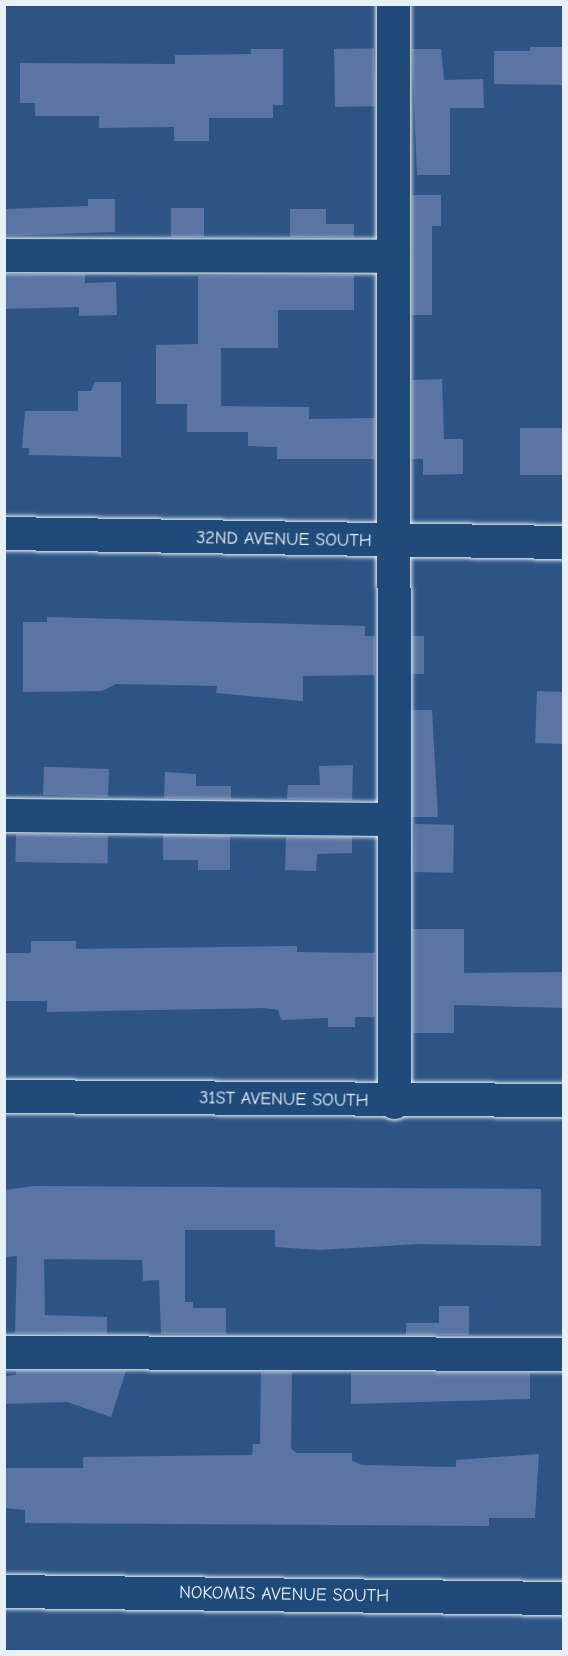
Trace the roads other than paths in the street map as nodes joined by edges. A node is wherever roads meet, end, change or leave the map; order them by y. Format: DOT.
graph roads {
  1 [pos="393,4"];
  2 [pos="4,255"];
  3 [pos="393,256"];
  4 [pos="4,533"];
  5 [pos="564,542"];
  6 [pos="392,543"];
  7 [pos="4,815"];
  8 [pos="392,819"];
  9 [pos="4,1096"];
  10 [pos="564,1100"];
  11 [pos="394,1102"];
  12 [pos="4,1352"];
  13 [pos="564,1354"];
  14 [pos="4,1591"];
  15 [pos="564,1598"];
  1 -- 3 [label="street"];
  2 -- 3 [label="street"];
  3 -- 6 [label="street"];
  4 -- 6 [label="street, 32ND AVENUE SOUTH"];
  5 -- 6 [label="street, 32ND AVENUE SOUTH"];
  6 -- 8 [label="street"];
  7 -- 8 [label="street"];
  8 -- 11 [label="street"];
  9 -- 11 [label="street, 31ST AVENUE SOUTH"];
  10 -- 11 [label="street, 31ST AVENUE SOUTH"];
  12 -- 13 [label="street"];
  14 -- 15 [label="street, NOKOMIS AVENUE SOUTH"];
}
